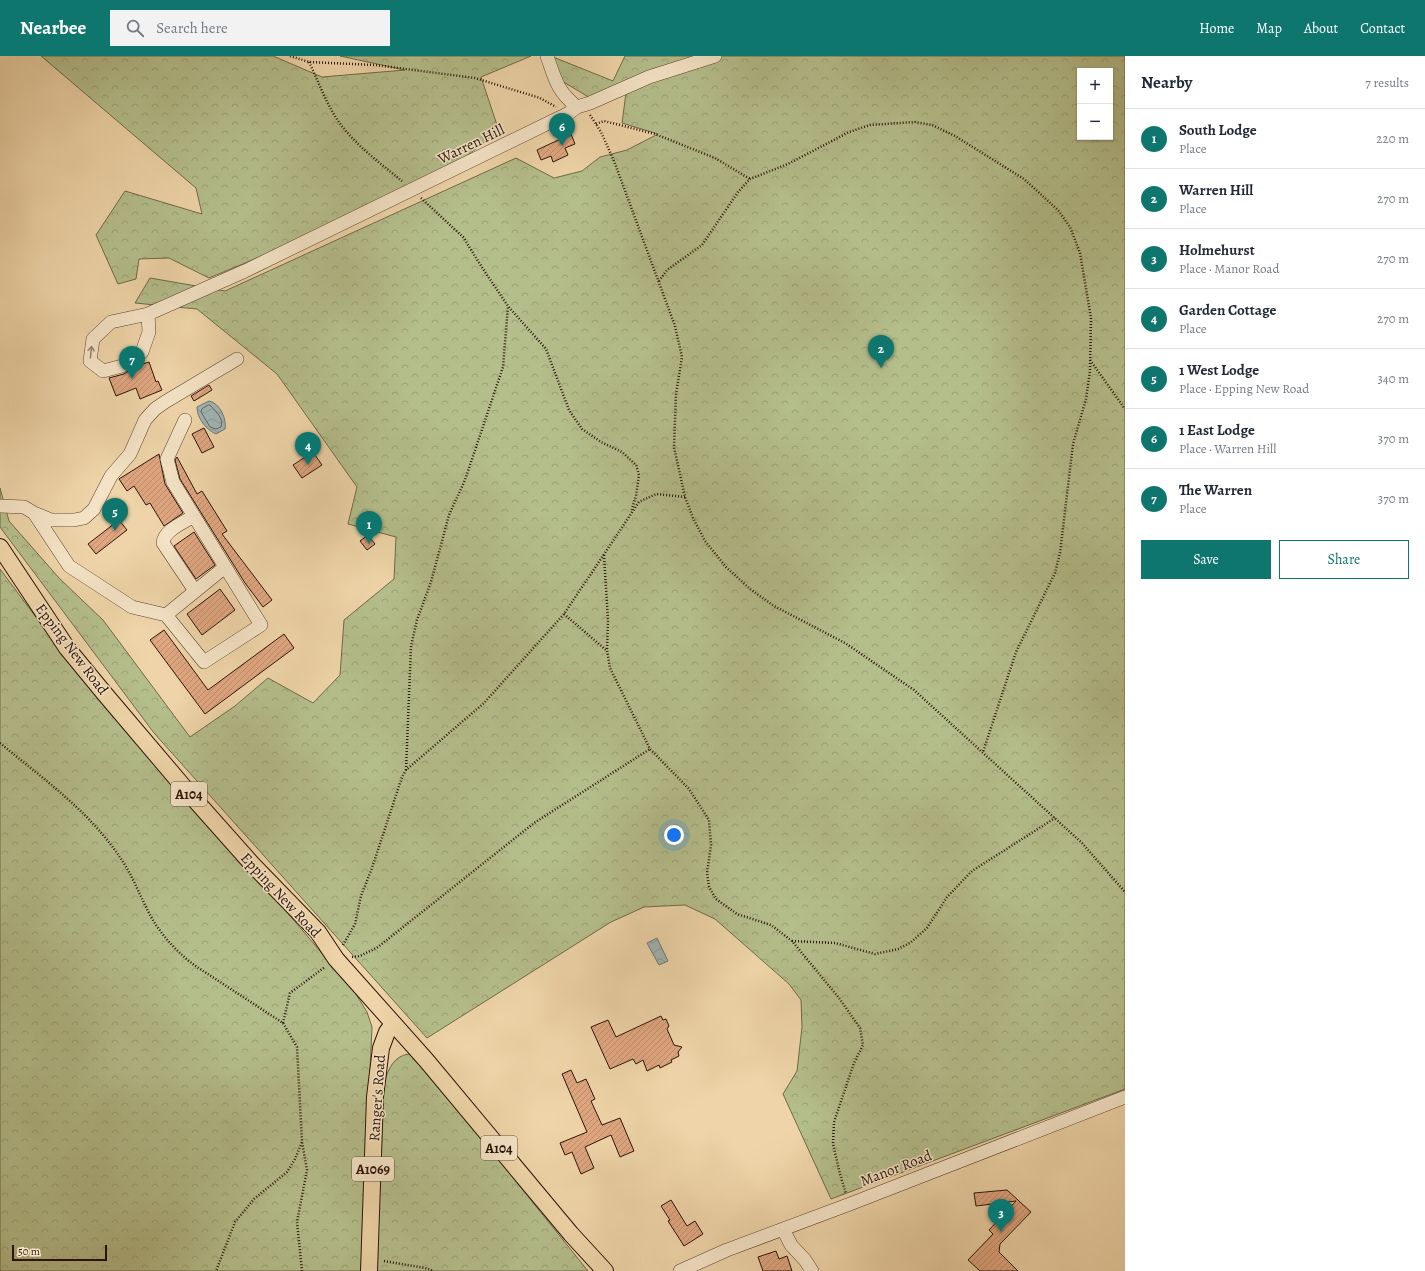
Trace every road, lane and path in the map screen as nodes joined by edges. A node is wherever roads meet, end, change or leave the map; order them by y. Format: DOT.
graph roads {
  1 [pos="290,56"];
  2 [pos="547,56"];
  3 [pos="715,56"];
  4 [pos="309,62"];
  5 [pos="576,109"];
  6 [pos="596,124"];
  7 [pos="750,179"];
  8 [pos="413,190"];
  9 [pos="659,282"];
  10 [pos="508,306"];
  11 [pos="148,314"];
  12 [pos="237,359"];
  13 [pos="1090,360"];
  14 [pos="1125,409"];
  15 [pos="185,420"];
  16 [pos="685,497"];
  17 [pos="0,506"];
  18 [pos="34,513"];
  19 [pos="194,516"];
  20 [pos="629,517"];
  21 [pos="0,547"];
  22 [pos="604,555"];
  23 [pos="225,568"];
  24 [pos="195,591"];
  25 [pos="564,614"];
  26 [pos="166,615"];
  27 [pos="606,650"];
  28 [pos="0,744"];
  29 [pos="650,749"];
  30 [pos="983,752"];
  31 [pos="406,770"];
  32 [pos="1055,818"];
  33 [pos="1125,892"];
  34 [pos="792,941"];
  35 [pos="336,960"];
  36 [pos="283,1023"];
  37 [pos="393,1024"];
  38 [pos="1125,1097"];
  39 [pos="302,1142"];
  40 [pos="850,1204"];
  41 [pos="783,1229"];
  42 [pos="381,1258"];
  43 [pos="216,1271"];
  44 [pos="302,1271"];
  45 [pos="369,1271"];
  46 [pos="434,1271"];
  47 [pos="605,1271"];
  48 [pos="680,1271"];
  49 [pos="812,1271"];
  1 -- 4 [label="path"];
  2 -- 5 [label="street"];
  3 -- 5 [label="street, Warren Hill"];
  4 -- 5 [label="path"];
  4 -- 8 [label="path"];
  5 -- 6 [label="path"];
  5 -- 8 [label="street, Warren Hill"];
  6 -- 7 [label="path"];
  6 -- 9 [label="path"];
  7 -- 9 [label="path"];
  7 -- 13 [label="path"];
  8 -- 10 [label="path"];
  8 -- 11 [label="street, Warren Hill"];
  9 -- 16 [label="path"];
  10 -- 20 [label="path"];
  10 -- 31 [label="path"];
  11 -- 11 [label="street, Warren Hill, one-way"];
  12 -- 18 [label="street"];
  13 -- 14 [label="path"];
  13 -- 30 [label="path"];
  15 -- 19 [label="street"];
  16 -- 20 [label="path"];
  16 -- 30 [label="path"];
  17 -- 18 [label="street"];
  18 -- 26 [label="street"];
  19 -- 23 [label="street"];
  19 -- 24 [label="street"];
  20 -- 22 [label="path"];
  21 -- 35 [label="main road, Epping New Road / A104"];
  22 -- 25 [label="path"];
  22 -- 27 [label="path"];
  23 -- 24 [label="street"];
  23 -- 26 [label="street"];
  24 -- 26 [label="street"];
  25 -- 27 [label="path"];
  25 -- 31 [label="path"];
  27 -- 29 [label="path"];
  28 -- 36 [label="path"];
  29 -- 34 [label="path"];
  29 -- 35 [label="path"];
  30 -- 32 [label="path"];
  31 -- 35 [label="path"];
  32 -- 33 [label="path"];
  32 -- 34 [label="path"];
  34 -- 40 [label="path"];
  35 -- 36 [label="path"];
  35 -- 37 [label="main road, Epping New Road / A104"];
  36 -- 39 [label="path"];
  37 -- 45 [label="main road, Ranger's Road / A1069"];
  37 -- 47 [label="main road, Epping New Road / A104"];
  38 -- 40 [label="street, Manor Road"];
  39 -- 43 [label="path"];
  39 -- 44 [label="path"];
  40 -- 41 [label="street, Manor Road"];
  41 -- 48 [label="street, Manor Road"];
  41 -- 49 [label="street"];
  42 -- 46 [label="path"];
}
